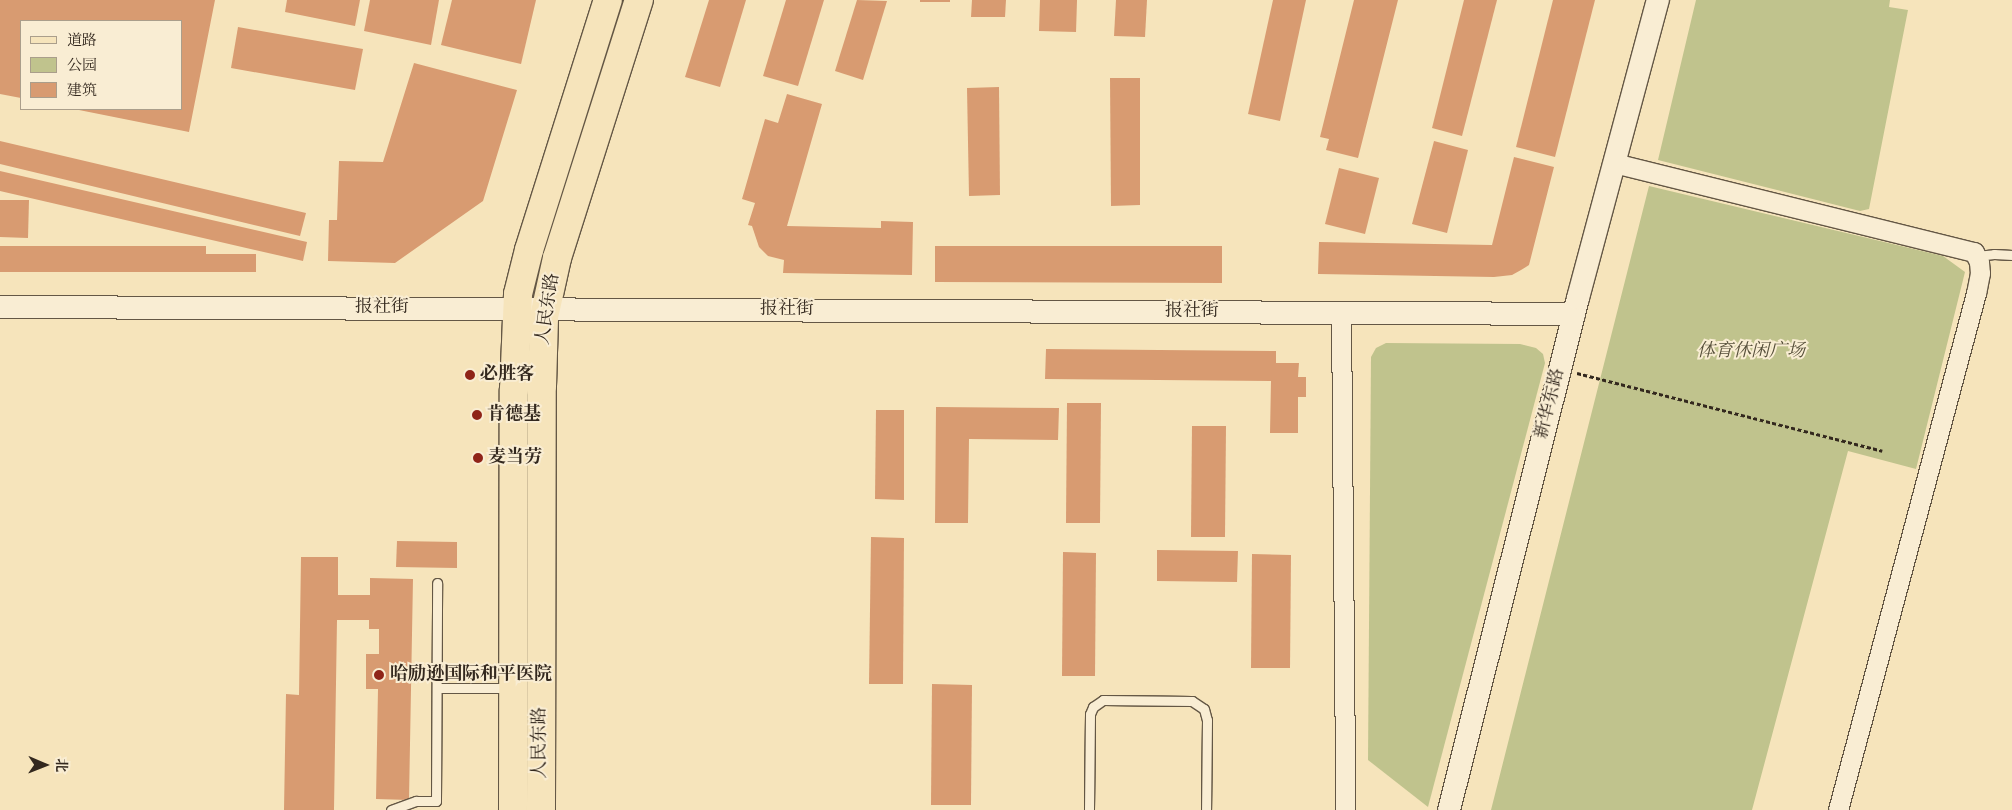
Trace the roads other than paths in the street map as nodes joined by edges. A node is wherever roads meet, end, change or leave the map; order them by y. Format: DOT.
graph roads {
  1 [pos="608,0"];
  2 [pos="639,0"];
  3 [pos="1658,0"];
  4 [pos="1614,163"];
  5 [pos="2012,255"];
  6 [pos="1976,256"];
  7 [pos="0,307"];
  8 [pos="517,308"];
  9 [pos="545,308"];
  10 [pos="1342,313"];
  11 [pos="1574,314"];
  12 [pos="437,584"];
  13 [pos="436,688"];
  14 [pos="514,688"];
  15 [pos="391,810"];
  16 [pos="513,810"];
  17 [pos="541,810"];
  18 [pos="1089,810"];
  19 [pos="1206,810"];
  20 [pos="1345,810"];
  21 [pos="1449,810"];
  22 [pos="1838,810"];
  1 -- 8 [label="main road, 人民东路"];
  2 -- 9 [label="main road, 人民东路"];
  3 -- 4 [label="street, 新华东路"];
  4 -- 6 [label="street"];
  4 -- 11 [label="street, 新华东路"];
  5 -- 6 [label="lane"];
  6 -- 22 [label="street"];
  7 -- 8 [label="street, 报社街"];
  8 -- 9 [label="street, 报社街"];
  8 -- 14 [label="main road, 人民东路"];
  9 -- 10 [label="street, 报社街"];
  9 -- 17 [label="main road, 人民东路"];
  10 -- 11 [label="street, 报社街"];
  10 -- 20 [label="street"];
  11 -- 21 [label="street, 新华东路"];
  12 -- 13 [label="lane"];
  13 -- 14 [label="lane"];
  13 -- 15 [label="lane"];
  14 -- 16 [label="main road, 人民东路"];
  18 -- 19 [label="lane"];
}
